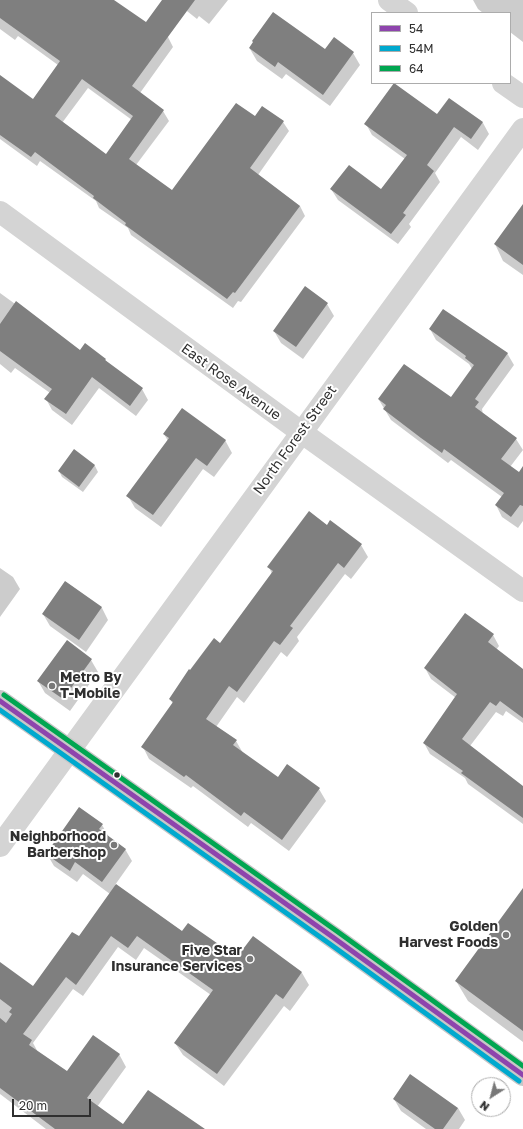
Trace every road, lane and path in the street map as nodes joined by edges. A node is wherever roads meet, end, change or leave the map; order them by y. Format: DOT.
graph roads {
  1 [pos="389,0"];
  2 [pos="406,12"];
  3 [pos="504,84"];
  4 [pos="523,97"];
  5 [pos="523,129"];
  6 [pos="0,212"];
  7 [pos="301,432"];
  8 [pos="523,591"];
  9 [pos="0,702"];
  10 [pos="68,751"];
  11 [pos="0,846"];
  12 [pos="523,1075"];
  1 -- 2 [label="street"];
  3 -- 4 [label="street"];
  5 -- 7 [label="street, North Forest Street"];
  6 -- 7 [label="street, East Rose Avenue"];
  7 -- 8 [label="street, East Rose Avenue"];
  7 -- 10 [label="street, North Forest Street"];
  9 -- 10 [label="main road"];
  10 -- 11 [label="street, North Forest Street"];
  10 -- 12 [label="main road"];
}
